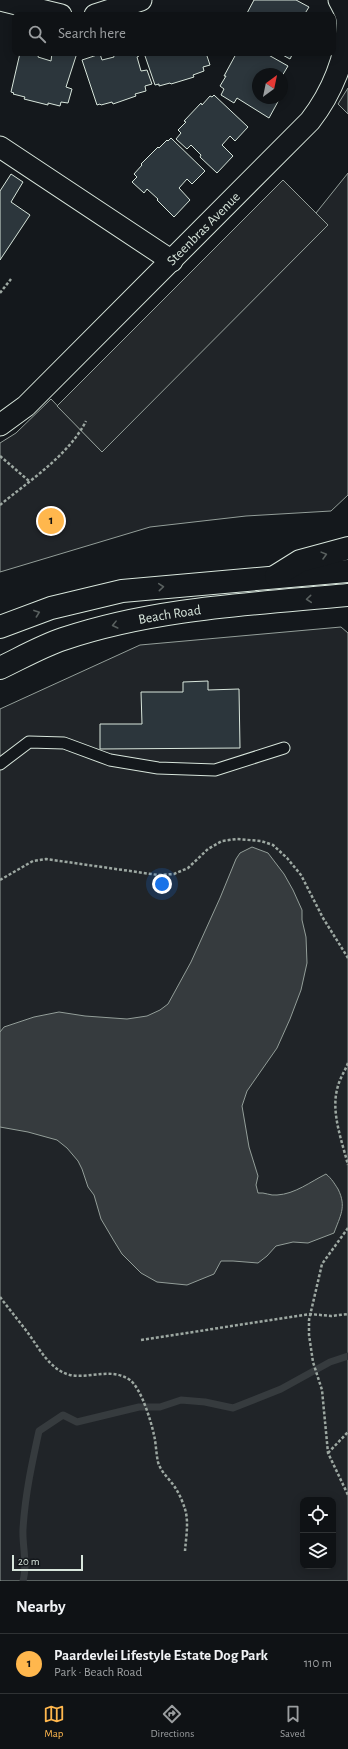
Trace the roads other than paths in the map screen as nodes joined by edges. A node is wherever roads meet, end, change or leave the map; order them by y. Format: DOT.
graph roads {
  1 [pos="0,0"];
  2 [pos="141,0"];
  3 [pos="339,0"];
  4 [pos="49,12"];
  5 [pos="104,12"];
  6 [pos="0,147"];
  7 [pos="172,261"];
  8 [pos="0,425"];
  9 [pos="348,548"];
  10 [pos="348,571"];
  11 [pos="276,576"];
  12 [pos="348,595"];
  13 [pos="0,627"];
  14 [pos="0,668"];
  15 [pos="284,748"];
  16 [pos="0,764"];
  1 -- 4 [label="street"];
  2 -- 5 [label="street"];
  3 -- 7 [label="street, Steenbras Avenue"];
  6 -- 7 [label="street"];
  7 -- 8 [label="street, Steenbras Avenue"];
  11 -- 9 [label="main road, one-way"];
  10 -- 11 [label="main road, Beach Road"];
  13 -- 11 [label="main road, Beach Road, one-way"];
  12 -- 14 [label="main road, Beach Road, one-way"];
  15 -- 16 [label="lane"];
}
